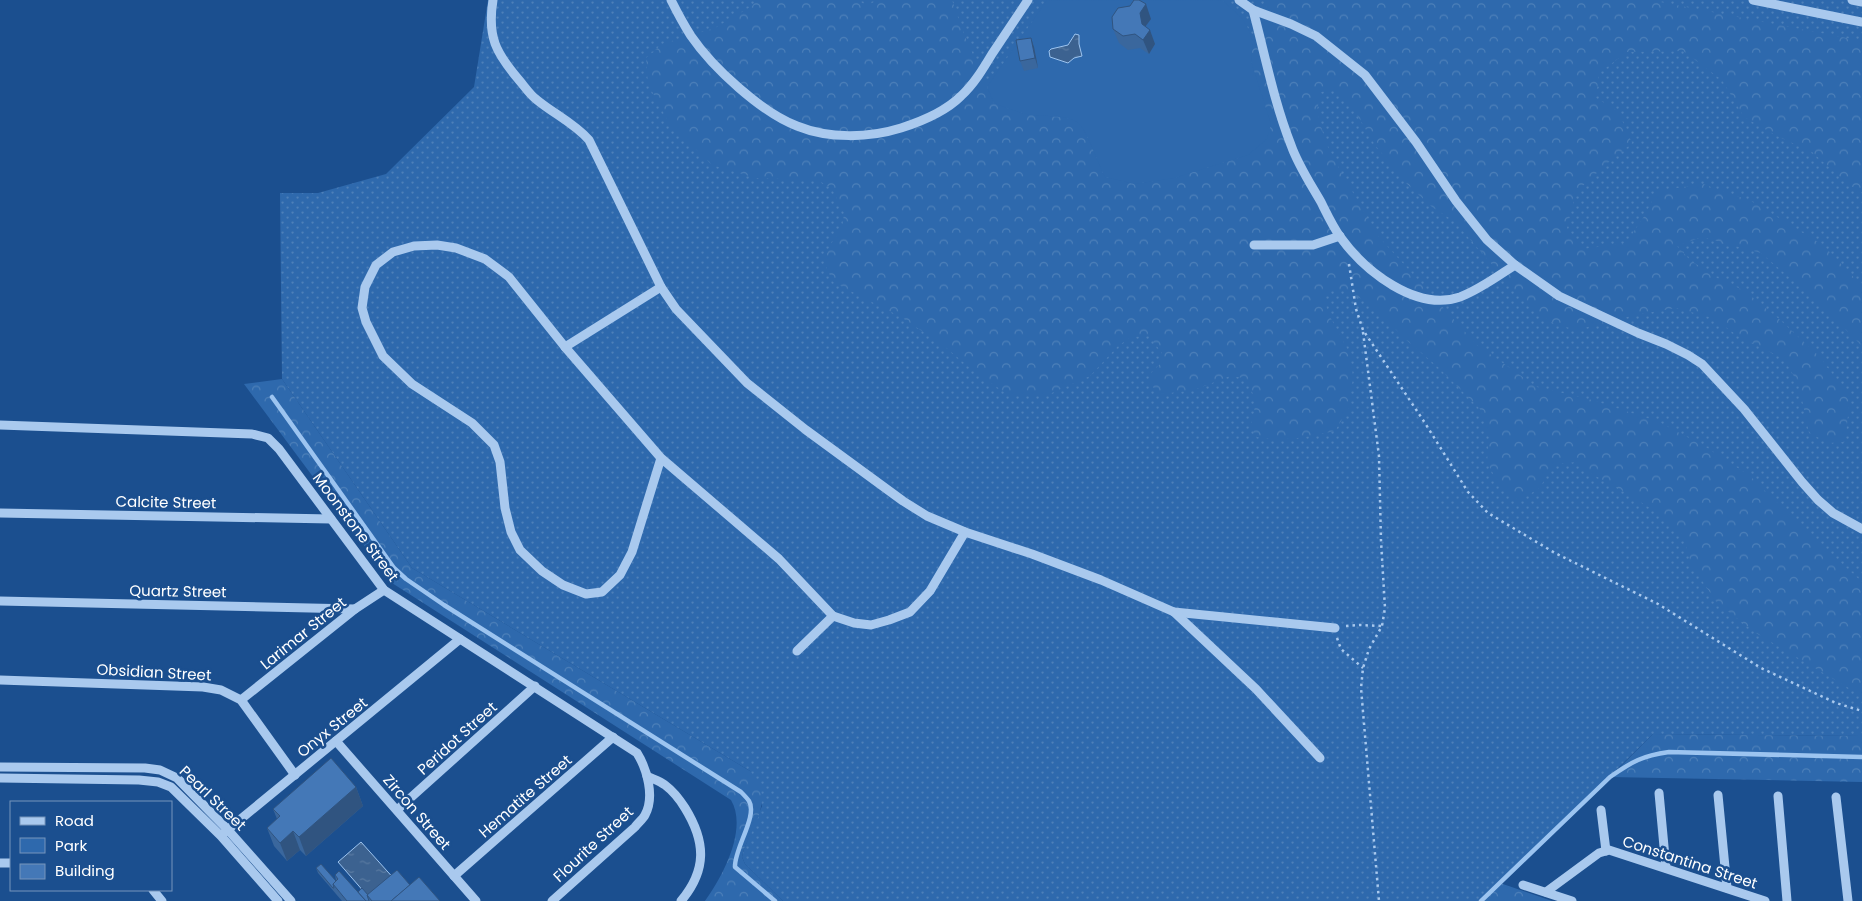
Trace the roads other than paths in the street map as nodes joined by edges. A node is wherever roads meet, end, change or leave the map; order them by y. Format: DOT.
graph roads {
  1 [pos="493,0"];
  2 [pos="671,0"];
  3 [pos="1028,0"];
  4 [pos="1753,0"];
  5 [pos="1852,0"];
  6 [pos="1243,1"];
  7 [pos="1862,2"];
  8 [pos="1252,10"];
  9 [pos="1862,22"];
  10 [pos="1340,236"];
  11 [pos="1254,245"];
  12 [pos="1515,265"];
  13 [pos="661,287"];
  14 [pos="565,347"];
  15 [pos="0,425"];
  16 [pos="661,458"];
  17 [pos="0,513"];
  18 [pos="331,519"];
  19 [pos="1862,529"];
  20 [pos="965,532"];
  21 [pos="384,590"];
  22 [pos="0,601"];
  23 [pos="355,609"];
  24 [pos="1174,612"];
  25 [pos="833,616"];
  26 [pos="1336,628"];
  27 [pos="460,639"];
  28 [pos="797,652"];
  29 [pos="0,680"];
  30 [pos="535,686"];
  31 [pos="241,700"];
  32 [pos="613,737"];
  33 [pos="336,741"];
  34 [pos="1320,758"];
  35 [pos="0,767"];
  36 [pos="295,775"];
  37 [pos="647,776"];
  38 [pos="0,778"];
  39 [pos="1659,793"];
  40 [pos="1718,794"];
  41 [pos="1778,796"];
  42 [pos="1836,797"];
  43 [pos="648,805"];
  44 [pos="397,810"];
  45 [pos="1601,810"];
  46 [pos="225,833"];
  47 [pos="1606,851"];
  48 [pos="1666,868"];
  49 [pos="454,876"];
  50 [pos="1523,885"];
  51 [pos="1727,888"];
  52 [pos="154,891"];
  53 [pos="1546,892"];
  54 [pos="162,901"];
  55 [pos="278,901"];
  56 [pos="291,901"];
  57 [pos="476,901"];
  58 [pos="552,901"];
  59 [pos="681,901"];
  60 [pos="1572,901"];
  61 [pos="1765,901"];
  62 [pos="1787,901"];
  63 [pos="1848,901"];
  1 -- 13 [label="street"];
  2 -- 3 [label="street"];
  4 -- 9 [label="street"];
  5 -- 7 [label="street"];
  6 -- 8 [label="street"];
  8 -- 10 [label="street"];
  8 -- 12 [label="street"];
  10 -- 11 [label="street"];
  10 -- 12 [label="street"];
  12 -- 19 [label="street"];
  13 -- 14 [label="street"];
  13 -- 20 [label="street"];
  14 -- 16 [label="street"];
  14 -- 16 [label="street"];
  15 -- 18 [label="street, Moonstone Street"];
  16 -- 25 [label="street"];
  17 -- 18 [label="street, Calcite Street"];
  18 -- 21 [label="street, Moonstone Street"];
  20 -- 24 [label="street"];
  20 -- 25 [label="street"];
  21 -- 23 [label="street, Larimar Street"];
  21 -- 27 [label="street, Moonstone Street"];
  22 -- 23 [label="street, Quartz Street"];
  23 -- 31 [label="street, Larimar Street"];
  24 -- 26 [label="street"];
  24 -- 34 [label="street"];
  25 -- 28 [label="street"];
  27 -- 30 [label="street, Moonstone Street"];
  27 -- 33 [label="street, Onyx Street"];
  29 -- 31 [label="street, Obsidian Street"];
  30 -- 32 [label="street, Moonstone Street"];
  30 -- 44 [label="street, Peridot Street"];
  31 -- 36 [label="street, Obsidian Street"];
  32 -- 37 [label="street, Moonstone Street"];
  32 -- 49 [label="street, Hematite Street"];
  33 -- 36 [label="street, Onyx Street"];
  33 -- 44 [label="street, Zircon Street"];
  35 -- 46 [label="street, Pearl Street"];
  36 -- 46 [label="street, Onyx Street"];
  37 -- 43 [label="street, Moonstone Street"];
  37 -- 59 [label="street"];
  38 -- 46 [label="street, Pearl Street"];
  39 -- 48 [label="street"];
  40 -- 51 [label="street"];
  41 -- 62 [label="street"];
  42 -- 63 [label="street"];
  43 -- 58 [label="street, Flourite Street"];
  44 -- 49 [label="street, Zircon Street"];
  45 -- 47 [label="street"];
  46 -- 55 [label="street, Pearl Street"];
  46 -- 56 [label="street, Pearl Street"];
  47 -- 48 [label="street, Constantina Street"];
  47 -- 53 [label="street"];
  48 -- 51 [label="street, Constantina Street"];
  49 -- 57 [label="street, Zircon Street"];
  50 -- 53 [label="street"];
  51 -- 61 [label="street, Constantina Street"];
  52 -- 54 [label="street"];
  53 -- 60 [label="street"];
}
